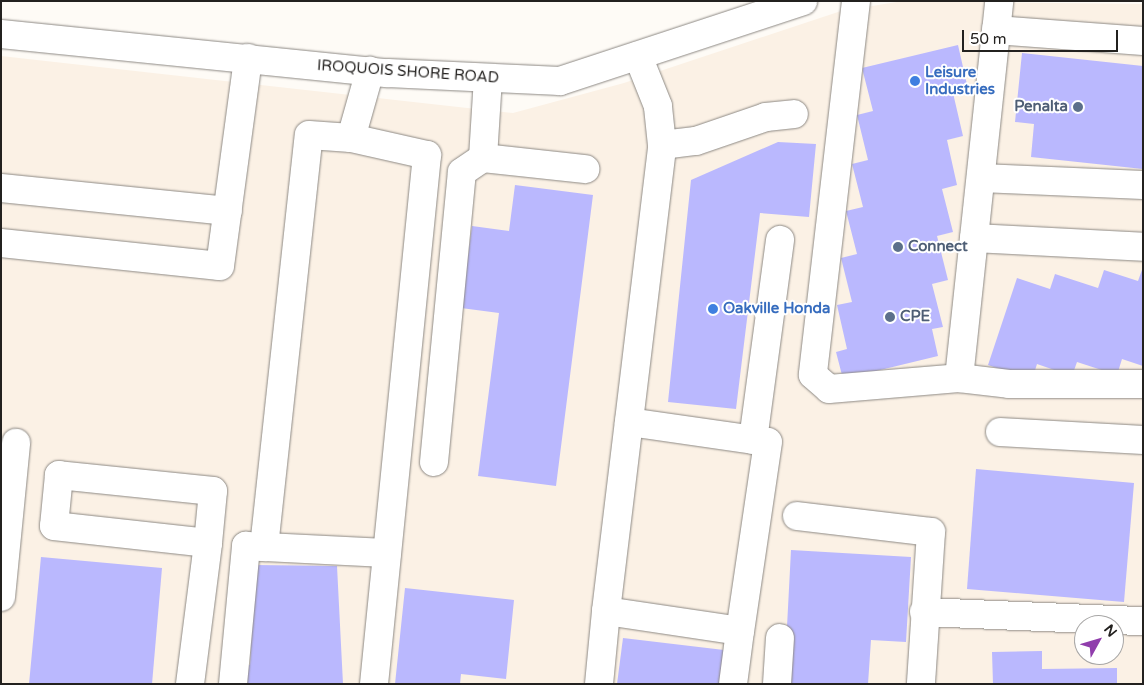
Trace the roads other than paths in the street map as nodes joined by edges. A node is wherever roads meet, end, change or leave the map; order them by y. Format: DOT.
graph roads {
  1 [pos="803,1"];
  2 [pos="856,1"];
  3 [pos="999,1"];
  4 [pos="996,30"];
  5 [pos="1,34"];
  6 [pos="1143,41"];
  7 [pos="638,56"];
  8 [pos="248,58"];
  9 [pos="370,71"];
  10 [pos="488,78"];
  11 [pos="794,114"];
  12 [pos="350,138"];
  13 [pos="662,144"];
  14 [pos="483,158"];
  15 [pos="585,169"];
  16 [pos="980,178"];
  17 [pos="1143,184"];
  18 [pos="1,188"];
  19 [pos="228,211"];
  20 [pos="974,238"];
  21 [pos="780,240"];
  22 [pos="1,243"];
  23 [pos="1143,247"];
  24 [pos="960,378"];
  25 [pos="1143,384"];
  26 [pos="629,422"];
  27 [pos="1000,432"];
  28 [pos="753,440"];
  29 [pos="1143,440"];
  30 [pos="16,443"];
  31 [pos="434,462"];
  32 [pos="797,516"];
  33 [pos="208,543"];
  34 [pos="264,547"];
  35 [pos="387,553"];
  36 [pos="1,597"];
  37 [pos="606,611"];
  38 [pos="924,612"];
  39 [pos="1143,621"];
  40 [pos="740,631"];
  41 [pos="780,638"];
  42 [pos="190,684"];
  43 [pos="233,684"];
  44 [pos="374,684"];
  45 [pos="599,684"];
  46 [pos="733,684"];
  47 [pos="777,684"];
  48 [pos="921,684"];
  1 -- 7 [label="main road, IROQUOIS SHORE ROAD"];
  2 -- 24 [label="main road"];
  3 -- 4 [label="main road"];
  4 -- 6 [label="main road"];
  4 -- 16 [label="main road"];
  5 -- 8 [label="main road, IROQUOIS SHORE ROAD"];
  7 -- 10 [label="main road, IROQUOIS SHORE ROAD"];
  7 -- 13 [label="main road"];
  8 -- 9 [label="main road, IROQUOIS SHORE ROAD"];
  8 -- 19 [label="main road"];
  9 -- 10 [label="main road, IROQUOIS SHORE ROAD"];
  9 -- 12 [label="main road"];
  10 -- 14 [label="main road"];
  11 -- 13 [label="main road"];
  12 -- 34 [label="main road"];
  12 -- 35 [label="main road"];
  13 -- 26 [label="main road"];
  14 -- 15 [label="main road"];
  14 -- 31 [label="main road"];
  16 -- 17 [label="main road"];
  16 -- 20 [label="main road"];
  18 -- 19 [label="main road"];
  19 -- 22 [label="main road"];
  20 -- 23 [label="main road"];
  20 -- 24 [label="main road"];
  21 -- 28 [label="main road"];
  24 -- 25 [label="main road"];
  26 -- 28 [label="main road"];
  26 -- 37 [label="main road"];
  27 -- 29 [label="main road"];
  28 -- 40 [label="main road"];
  30 -- 36 [label="main road"];
  32 -- 38 [label="main road"];
  33 -- 33 [label="main road"];
  33 -- 42 [label="main road"];
  34 -- 35 [label="main road"];
  34 -- 43 [label="main road"];
  35 -- 44 [label="main road"];
  37 -- 40 [label="main road"];
  37 -- 45 [label="main road"];
  38 -- 39 [label="main road"];
  38 -- 48 [label="main road"];
  40 -- 46 [label="main road"];
  41 -- 47 [label="main road"];
}
